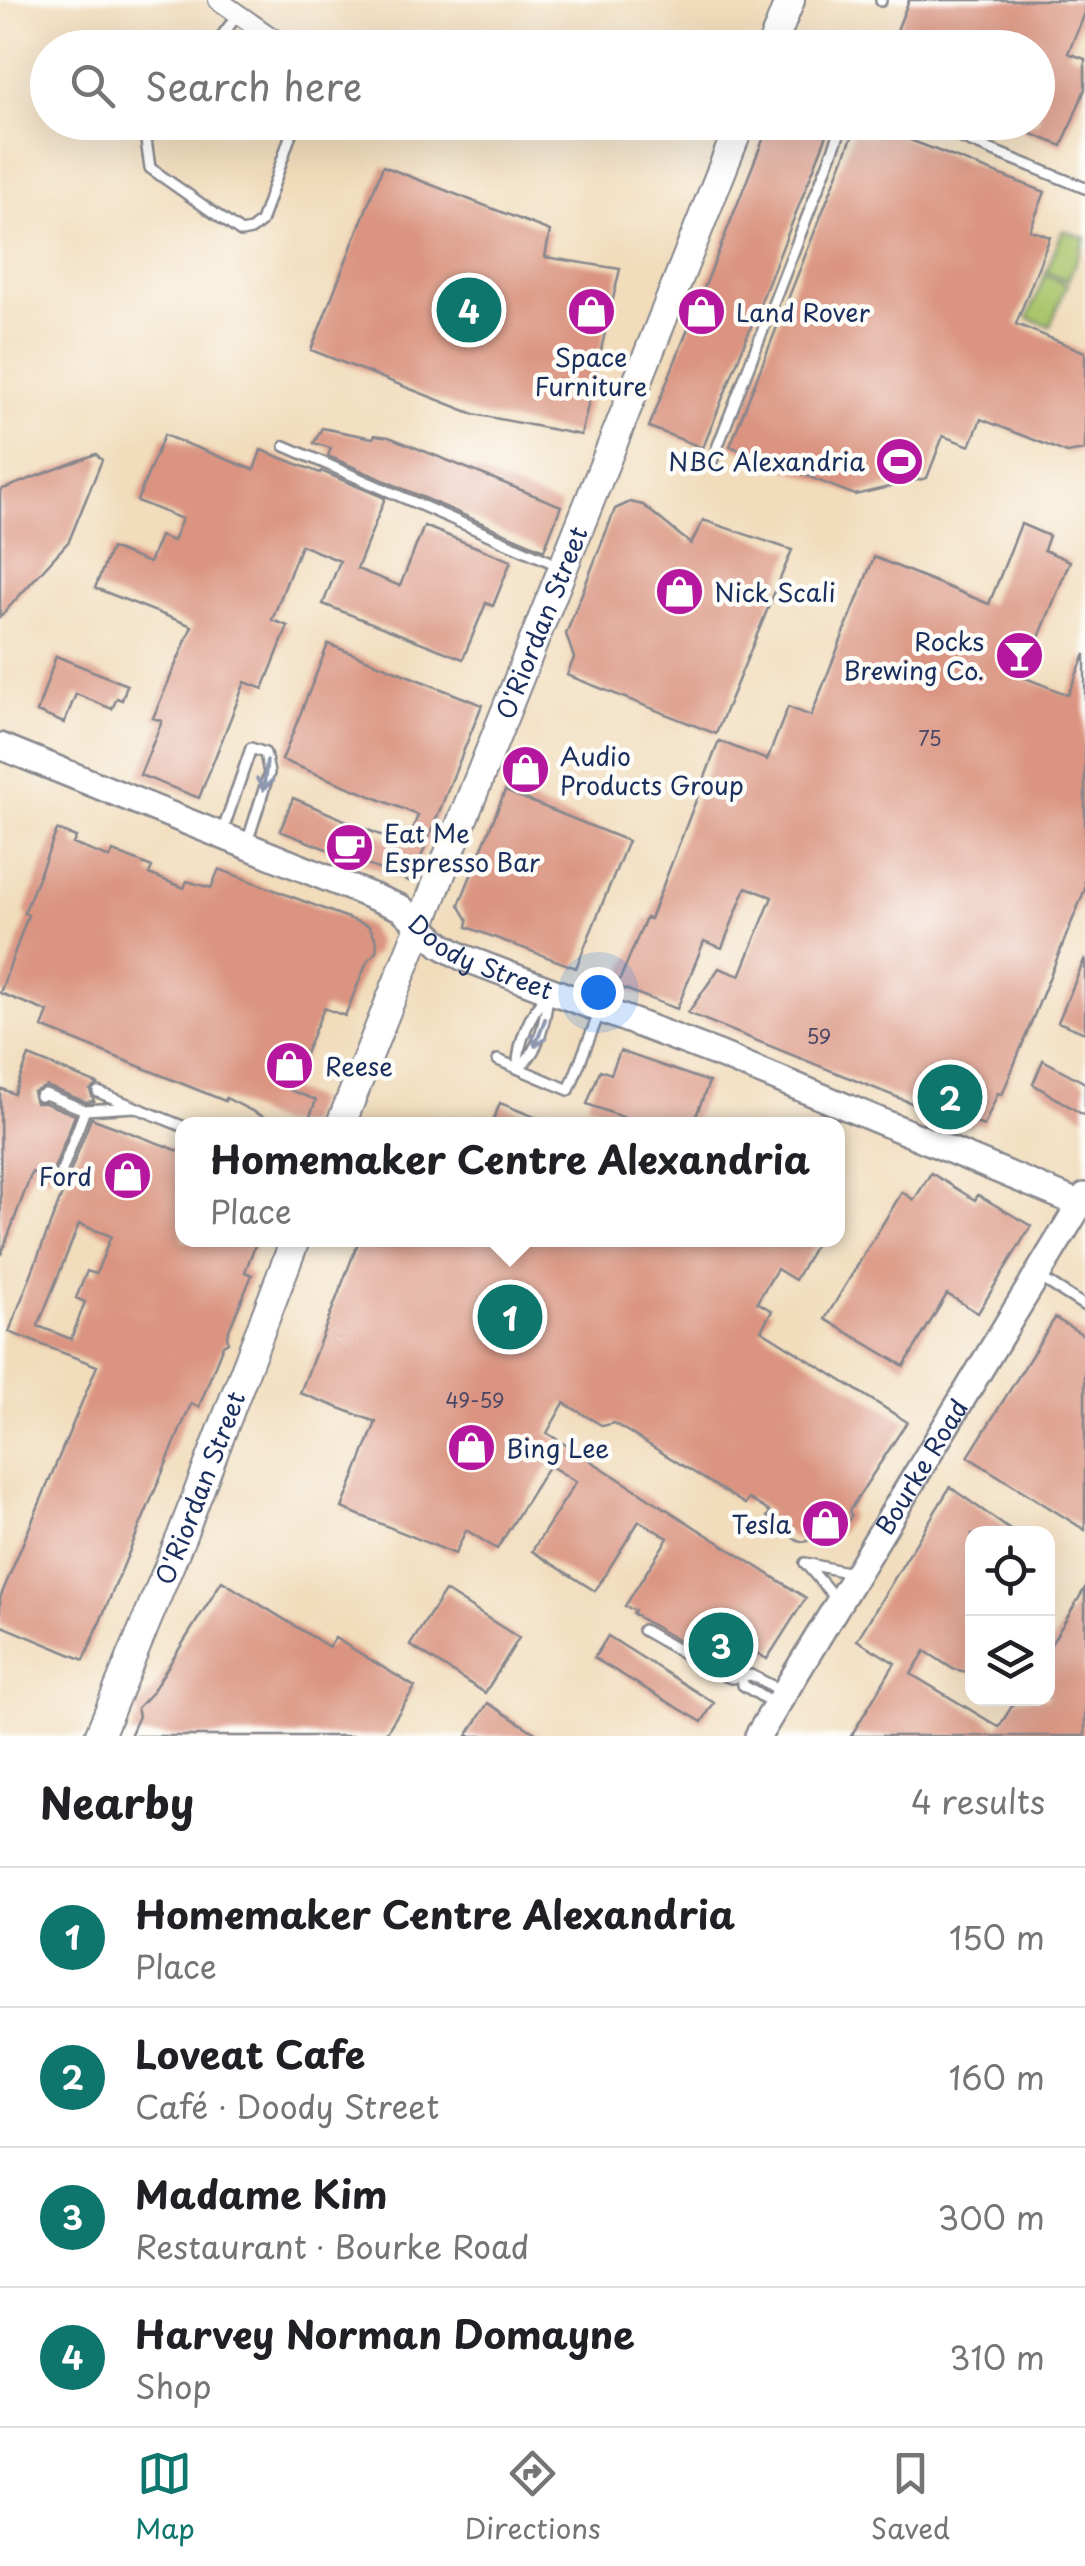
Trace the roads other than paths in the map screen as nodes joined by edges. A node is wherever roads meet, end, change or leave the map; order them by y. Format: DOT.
graph roads {
  1 [pos="218,0"];
  2 [pos="790,0"];
  3 [pos="238,14"];
  4 [pos="226,30"];
  5 [pos="262,30"];
  6 [pos="779,30"];
  7 [pos="146,140"];
  8 [pos="289,140"];
  9 [pos="734,140"];
  10 [pos="837,140"];
  11 [pos="966,140"];
  12 [pos="1085,188"];
  13 [pos="285,446"];
  14 [pos="710,466"];
  15 [pos="563,567"];
  16 [pos="0,746"];
  17 [pos="221,836"];
  18 [pos="246,846"];
  19 [pos="421,926"];
  20 [pos="549,991"];
  21 [pos="600,1009"];
  22 [pos="498,1060"];
  23 [pos="518,1068"];
  24 [pos="98,1092"];
  25 [pos="40,1096"];
  26 [pos="136,1107"];
  27 [pos="85,1110"];
  28 [pos="344,1117"];
  29 [pos="175,1123"];
  30 [pos="56,1186"];
  31 [pos="1083,1200"];
  32 [pos="293,1247"];
  33 [pos="1038,1275"];
  34 [pos="1085,1306"];
  35 [pos="856,1574"];
  36 [pos="839,1602"];
  37 [pos="642,1630"];
  38 [pos="780,1699"];
  39 [pos="99,1736"];
  40 [pos="758,1736"];
  1 -- 3 [label="street"];
  2 -- 6 [label="main road"];
  3 -- 4 [label="lane"];
  3 -- 5 [label="street"];
  7 -- 8 [label="lane"];
  9 -- 15 [label="main road, O'Riordan Street"];
  10 -- 14 [label="lane"];
  11 -- 12 [label="lane"];
  13 -- 15 [label="lane"];
  15 -- 19 [label="main road, O'Riordan Street"];
  16 -- 17 [label="street, Doody Street"];
  17 -- 18 [label="street, Doody Street"];
  17 -- 18 [label="lane, one-way"];
  18 -- 19 [label="street, Doody Street"];
  19 -- 20 [label="street, Doody Street"];
  19 -- 28 [label="main road, O'Riordan Street"];
  20 -- 21 [label="street, Doody Street"];
  20 -- 23 [label="lane"];
  21 -- 23 [label="lane"];
  21 -- 31 [label="street, Doody Street"];
  22 -- 23 [label="lane"];
  24 -- 26 [label="lane"];
  25 -- 27 [label="lane"];
  26 -- 27 [label="lane"];
  26 -- 29 [label="lane"];
  27 -- 30 [label="lane"];
  31 -- 33 [label="street, Bourke Road"];
  32 -- 39 [label="main road, O'Riordan Street"];
  33 -- 34 [label="lane"];
  33 -- 35 [label="street, Bourke Road"];
  35 -- 36 [label="street, Bourke Road"];
  35 -- 36 [label="lane"];
  36 -- 38 [label="street, Bourke Road"];
  37 -- 38 [label="lane"];
  38 -- 40 [label="street, Bourke Road"];
}
